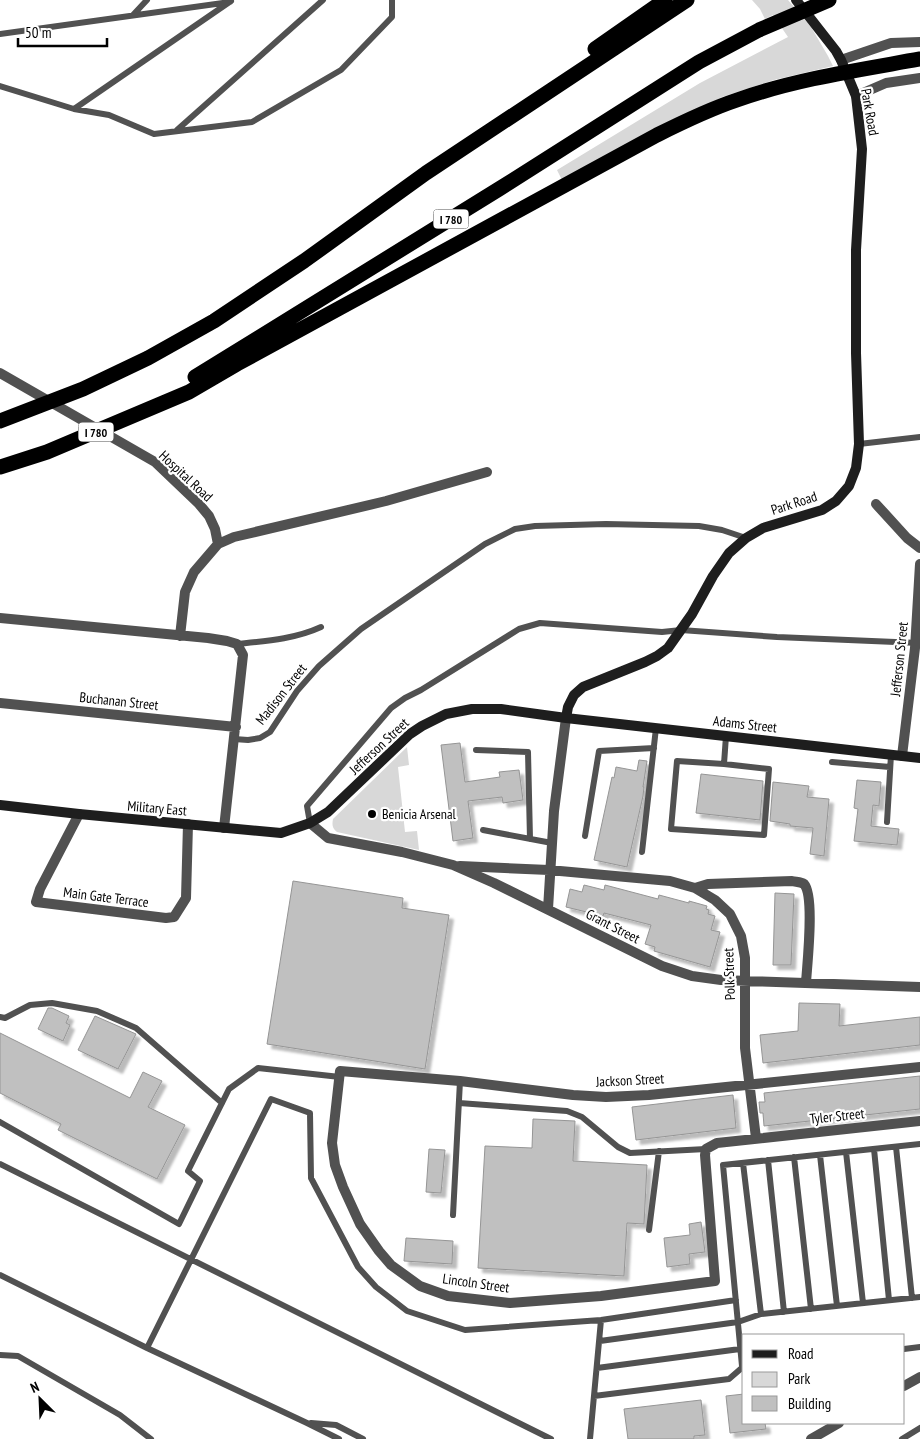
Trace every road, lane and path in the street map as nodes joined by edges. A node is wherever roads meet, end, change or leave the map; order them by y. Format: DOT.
graph roads {
  1 [pos="147,0"];
  2 [pos="232,0"];
  3 [pos="323,0"];
  4 [pos="392,0"];
  5 [pos="665,0"];
  6 [pos="687,0"];
  7 [pos="796,0"];
  8 [pos="829,0"];
  9 [pos="133,15"];
  10 [pos="0,34"];
  11 [pos="920,42"];
  12 [pos="920,59"];
  13 [pos="841,60"];
  14 [pos="920,78"];
  15 [pos="0,86"];
  16 [pos="856,96"];
  17 [pos="74,109"];
  18 [pos="520,110"];
  19 [pos="176,131"];
  20 [pos="0,373"];
  21 [pos="145,410"];
  22 [pos="2,421"];
  23 [pos="920,437"];
  24 [pos="859,444"];
  25 [pos="0,466"];
  26 [pos="487,472"];
  27 [pos="876,504"];
  28 [pos="746,538"];
  29 [pos="218,544"];
  30 [pos="920,548"];
  31 [pos="920,564"];
  32 [pos="0,618"];
  33 [pos="321,627"];
  34 [pos="681,630"];
  35 [pos="180,636"];
  36 [pos="918,643"];
  37 [pos="237,644"];
  38 [pos="0,703"];
  39 [pos="566,718"];
  40 [pos="236,727"];
  41 [pos="656,728"];
  42 [pos="726,736"];
  43 [pos="234,739"];
  44 [pos="654,748"];
  45 [pos="476,750"];
  46 [pos="891,754"];
  47 [pos="902,756"];
  48 [pos="920,758"];
  49 [pos="832,762"];
  50 [pos="724,764"];
  51 [pos="890,767"];
  52 [pos="0,805"];
  53 [pos="79,814"];
  54 [pos="887,822"];
  55 [pos="310,823"];
  56 [pos="193,825"];
  57 [pos="224,828"];
  58 [pos="483,830"];
  59 [pos="585,836"];
  60 [pos="530,839"];
  61 [pos="552,843"];
  62 [pos="642,852"];
  63 [pos="453,865"];
  64 [pos="549,870"];
  65 [pos="695,888"];
  66 [pos="548,909"];
  67 [pos="806,983"];
  68 [pos="920,987"];
  69 [pos="0,1017"];
  70 [pos="920,1067"];
  71 [pos="340,1074"];
  72 [pos="460,1081"];
  73 [pos="750,1084"];
  74 [pos="222,1103"];
  75 [pos="459,1103"];
  76 [pos="920,1121"];
  77 [pos="0,1122"];
  78 [pos="756,1138"];
  79 [pos="920,1144"];
  80 [pos="896,1147"];
  81 [pos="706,1149"];
  82 [pos="874,1149"];
  83 [pos="659,1151"];
  84 [pos="846,1152"];
  85 [pos="820,1155"];
  86 [pos="794,1157"];
  87 [pos="768,1160"];
  88 [pos="743,1163"];
  89 [pos="0,1164"];
  90 [pos="453,1215"];
  91 [pos="649,1230"];
  92 [pos="191,1260"];
  93 [pos="0,1275"];
  94 [pos="920,1297"];
  95 [pos="912,1298"];
  96 [pos="736,1300"];
  97 [pos="889,1300"];
  98 [pos="863,1303"];
  99 [pos="837,1306"];
  100 [pos="811,1309"];
  101 [pos="784,1312"];
  102 [pos="761,1314"];
  103 [pos="602,1320"];
  104 [pos="738,1322"];
  105 [pos="600,1341"];
  106 [pos="920,1347"];
  107 [pos="147,1348"];
  108 [pos="740,1349"];
  109 [pos="905,1349"];
  110 [pos="0,1355"];
  111 [pos="742,1360"];
  112 [pos="742,1367"];
  113 [pos="597,1368"];
  114 [pos="920,1376"];
  115 [pos="905,1385"];
  116 [pos="594,1396"];
  117 [pos="307,1422"];
  118 [pos="837,1424"];
  119 [pos="920,1428"];
  120 [pos="151,1439"];
  121 [pos="339,1439"];
  122 [pos="363,1439"];
  123 [pos="551,1439"];
  124 [pos="590,1439"];
  125 [pos="811,1439"];
  126 [pos="902,1439"];
  1 -- 9 [label="lane"];
  2 -- 9 [label="lane"];
  2 -- 17 [label="lane"];
  3 -- 19 [label="lane"];
  4 -- 19 [label="lane"];
  5 -- 18 [label="highway"];
  6 -- 18 [label="highway"];
  7 -- 13 [label="street, Park Road"];
  8 -- 21 [label="highway, I 780"];
  9 -- 10 [label="lane"];
  11 -- 13 [label="street"];
  12 -- 21 [label="highway"];
  13 -- 16 [label="street, Park Road"];
  14 -- 16 [label="street"];
  15 -- 17 [label="lane"];
  16 -- 24 [label="street, Park Road"];
  17 -- 19 [label="lane"];
  18 -- 22 [label="highway"];
  20 -- 29 [label="street, Hospital Road"];
  21 -- 25 [label="highway, I 780"];
  23 -- 24 [label="lane"];
  24 -- 28 [label="street, Park Road"];
  26 -- 29 [label="street"];
  27 -- 30 [label="street"];
  28 -- 34 [label="street, Park Road"];
  28 -- 43 [label="lane, Madison Street"];
  29 -- 35 [label="street"];
  31 -- 36 [label="street, Jefferson Street"];
  32 -- 35 [label="street"];
  33 -- 37 [label="lane"];
  34 -- 36 [label="lane"];
  34 -- 39 [label="street, Park Road"];
  34 -- 55 [label="lane"];
  35 -- 37 [label="street"];
  36 -- 47 [label="street, Jefferson Street"];
  37 -- 40 [label="street"];
  38 -- 40 [label="street, Buchanan Street"];
  39 -- 41 [label="street, Adams Street"];
  39 -- 55 [label="street, Jefferson Street"];
  39 -- 61 [label="street, Park Road"];
  40 -- 43 [label="street"];
  41 -- 42 [label="street, Adams Street"];
  41 -- 44 [label="lane"];
  42 -- 46 [label="street, Adams Street"];
  42 -- 50 [label="lane"];
  43 -- 57 [label="street"];
  44 -- 59 [label="lane"];
  44 -- 62 [label="lane"];
  45 -- 60 [label="lane"];
  46 -- 47 [label="street, Adams Street"];
  46 -- 51 [label="lane"];
  47 -- 48 [label="street, Adams Street"];
  49 -- 51 [label="lane"];
  50 -- 50 [label="lane"];
  51 -- 54 [label="lane"];
  52 -- 53 [label="street, Military East"];
  53 -- 56 [label="street, Military East"];
  53 -- 56 [label="street, Main Gate Terrace"];
  55 -- 57 [label="street, Military East"];
  55 -- 63 [label="street, Grant Street"];
  56 -- 57 [label="street, Military East"];
  58 -- 60 [label="lane"];
  60 -- 61 [label="lane"];
  61 -- 64 [label="street, Park Road"];
  63 -- 64 [label="street, Polk Street"];
  63 -- 66 [label="street, Grant Street"];
  64 -- 65 [label="street, Polk Street"];
  64 -- 66 [label="street, Park Road"];
  65 -- 67 [label="street"];
  65 -- 73 [label="street, Polk Street"];
  66 -- 67 [label="street, Grant Street"];
  67 -- 68 [label="street, Grant Street"];
  69 -- 74 [label="lane"];
  70 -- 73 [label="street, Jackson Street"];
  71 -- 72 [label="street, Jackson Street"];
  71 -- 74 [label="lane"];
  71 -- 81 [label="street, Lincoln Street"];
  72 -- 73 [label="street, Jackson Street"];
  72 -- 75 [label="lane"];
  73 -- 78 [label="street, Polk Street"];
  74 -- 77 [label="lane"];
  75 -- 83 [label="lane"];
  75 -- 90 [label="lane"];
  76 -- 78 [label="street, Tyler Street"];
  78 -- 81 [label="street"];
  79 -- 80 [label="lane"];
  80 -- 82 [label="lane"];
  80 -- 95 [label="lane"];
  81 -- 83 [label="lane"];
  82 -- 84 [label="lane"];
  82 -- 97 [label="lane"];
  83 -- 91 [label="lane"];
  84 -- 85 [label="lane"];
  84 -- 98 [label="lane"];
  85 -- 86 [label="lane"];
  85 -- 99 [label="lane"];
  86 -- 87 [label="lane"];
  86 -- 100 [label="lane"];
  87 -- 88 [label="lane"];
  87 -- 101 [label="lane"];
  88 -- 96 [label="lane"];
  88 -- 102 [label="lane"];
  89 -- 92 [label="lane"];
  92 -- 103 [label="lane"];
  92 -- 107 [label="lane"];
  92 -- 123 [label="lane"];
  93 -- 107 [label="lane"];
  94 -- 95 [label="lane"];
  95 -- 97 [label="lane"];
  96 -- 103 [label="lane"];
  96 -- 104 [label="lane"];
  97 -- 98 [label="lane"];
  98 -- 99 [label="lane"];
  99 -- 100 [label="lane"];
  100 -- 101 [label="lane"];
  101 -- 102 [label="lane"];
  102 -- 104 [label="lane"];
  103 -- 105 [label="lane"];
  104 -- 105 [label="lane"];
  104 -- 108 [label="lane"];
  105 -- 113 [label="lane"];
  106 -- 109 [label="lane"];
  107 -- 117 [label="lane"];
  108 -- 111 [label="lane"];
  108 -- 113 [label="lane"];
  110 -- 120 [label="lane"];
  112 -- 116 [label="lane"];
  113 -- 116 [label="lane"];
  114 -- 115 [label="street"];
  116 -- 124 [label="lane"];
  117 -- 121 [label="lane"];
  117 -- 122 [label="lane"];
  118 -- 125 [label="street"];
  119 -- 126 [label="lane"];
}
